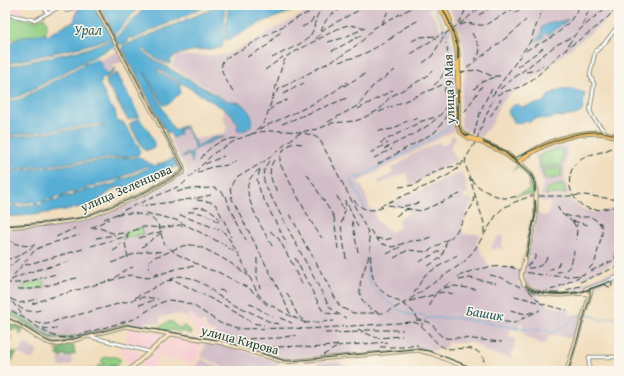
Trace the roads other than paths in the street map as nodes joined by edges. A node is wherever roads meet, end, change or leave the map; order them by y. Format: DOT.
graph roads {
  1 [pos="43,5"];
  2 [pos="50,5"];
  3 [pos="78,5"];
  4 [pos="96,5"];
  5 [pos="439,5"];
  6 [pos="443,5"];
  7 [pos="53,10"];
  8 [pos="47,13"];
  9 [pos="5,14"];
  10 [pos="619,24"];
  11 [pos="458,62"];
  12 [pos="605,133"];
  13 [pos="619,138"];
  14 [pos="518,163"];
  15 [pos="5,227"];
  16 [pos="619,277"];
  17 [pos="588,293"];
  18 [pos="6,321"];
  19 [pos="171,334"];
  20 [pos="87,336"];
  21 [pos="150,352"];
  22 [pos="619,357"];
  23 [pos="129,371"];
  24 [pos="475,371"];
  25 [pos="567,371"];
  26 [pos="589,371"];
  1 -- 8 [label="street"];
  2 -- 7 [label="street"];
  3 -- 7 [label="street"];
  4 -- 15 [label="main road, улица Зеленцова"];
  5 -- 11 [label="main road, улица 9 Мая"];
  6 -- 11 [label="main road, улица 9 Мая"];
  7 -- 8 [label="street"];
  8 -- 9 [label="street"];
  10 -- 12 [label="street"];
  11 -- 14 [label="main road, улица 9 Мая, bridge"];
  12 -- 13 [label="main road"];
  12 -- 14 [label="main road"];
  14 -- 17 [label="main road, улица 9 Мая, bridge"];
  16 -- 17 [label="street"];
  17 -- 25 [label="main road"];
  18 -- 20 [label="main road, улица Кирова"];
  19 -- 20 [label="main road, улица Кирова"];
  19 -- 21 [label="main road"];
  19 -- 23 [label="main road"];
  19 -- 24 [label="main road, улица Кирова"];
  20 -- 21 [label="street"];
  21 -- 23 [label="main road"];
  22 -- 26 [label="street"];
}
